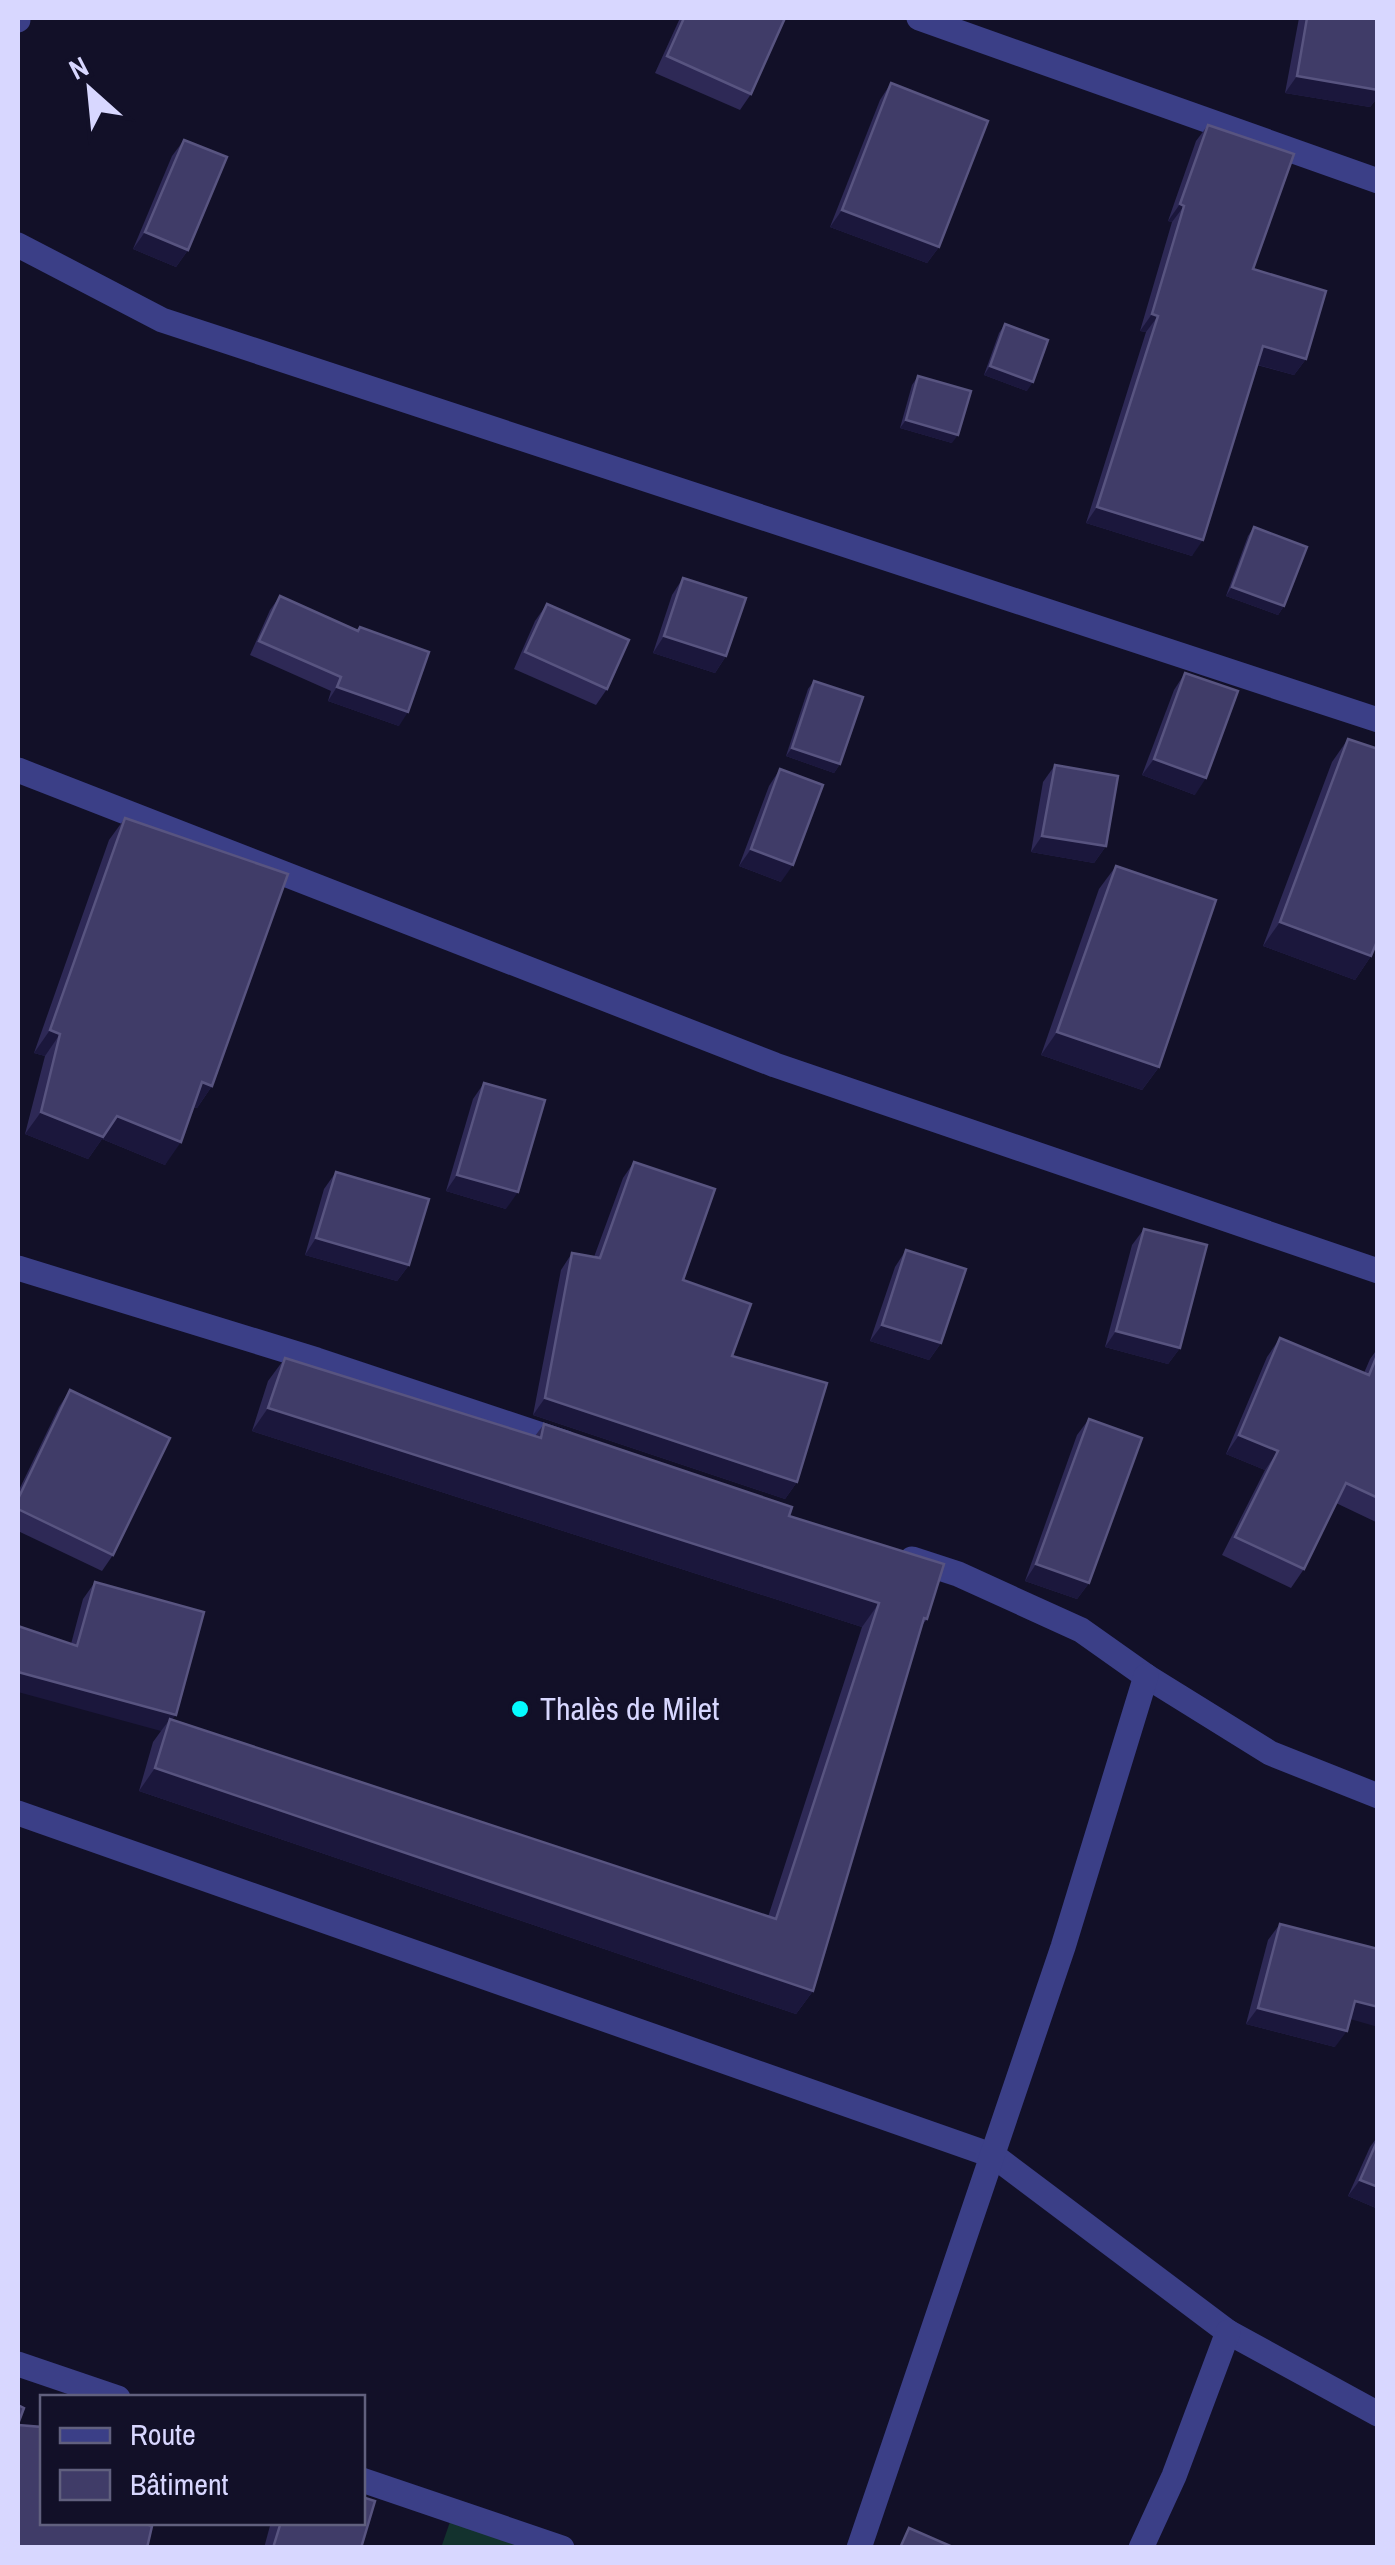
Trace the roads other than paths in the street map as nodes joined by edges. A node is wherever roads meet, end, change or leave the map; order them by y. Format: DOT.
graph roads {
  1 [pos="919,18"];
  2 [pos="1378,181"];
  3 [pos="18,245"];
  4 [pos="1378,720"];
  5 [pos="18,770"];
  6 [pos="18,1268"];
  7 [pos="1378,1271"];
  8 [pos="581,1448"];
  9 [pos="882,1549"];
  10 [pos="1146,1676"];
  11 [pos="1378,1796"];
  12 [pos="18,1813"];
  13 [pos="994,2156"];
  14 [pos="1228,2332"];
  15 [pos="18,2364"];
  16 [pos="109,2395"];
  17 [pos="1378,2414"];
  18 [pos="365,2481"];
  19 [pos="562,2548"];
  20 [pos="858,2548"];
  21 [pos="1141,2548"];
  1 -- 2 [label="street"];
  3 -- 4 [label="street"];
  5 -- 7 [label="street"];
  6 -- 8 [label="street"];
  9 -- 10 [label="street"];
  10 -- 11 [label="street"];
  10 -- 13 [label="street"];
  12 -- 13 [label="street"];
  13 -- 14 [label="street"];
  13 -- 20 [label="street"];
  14 -- 17 [label="street"];
  14 -- 21 [label="street"];
  15 -- 16 [label="street"];
  18 -- 19 [label="street"];
}
